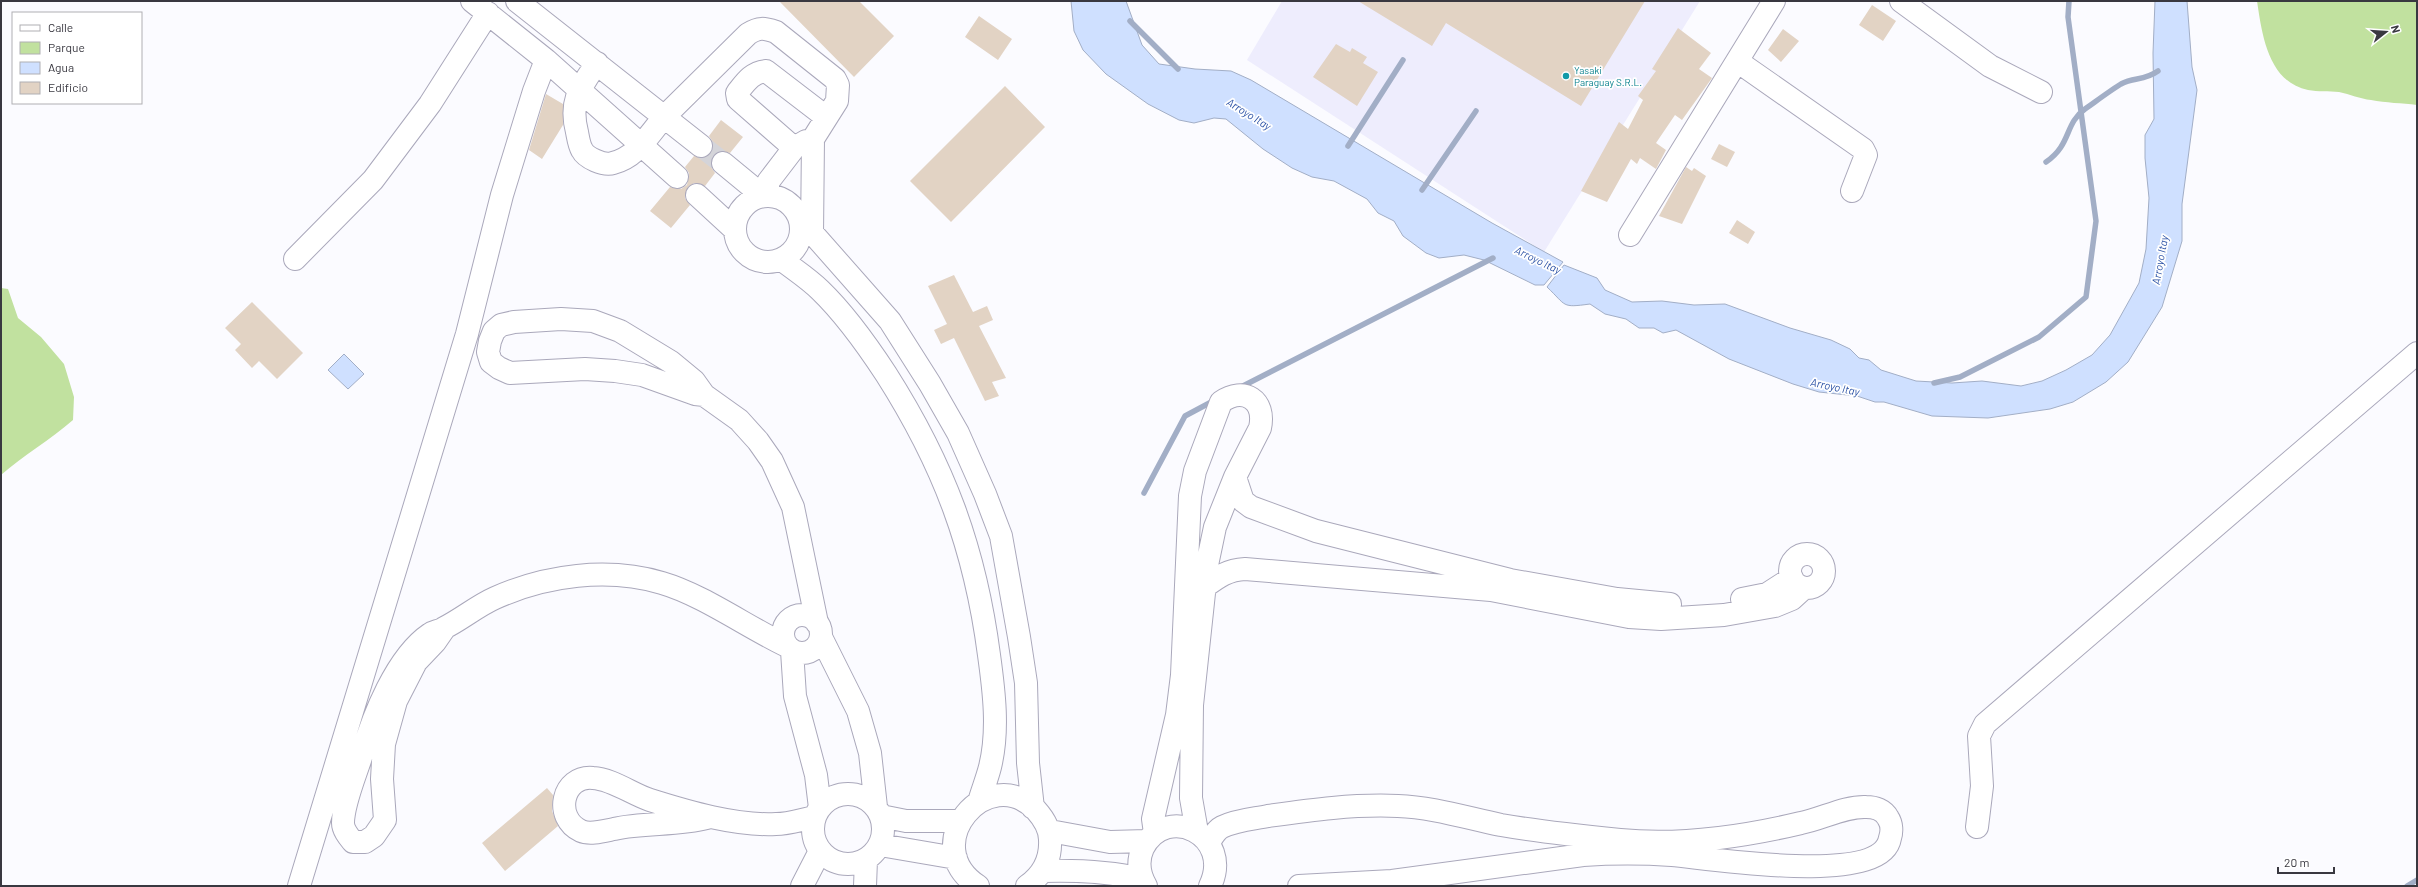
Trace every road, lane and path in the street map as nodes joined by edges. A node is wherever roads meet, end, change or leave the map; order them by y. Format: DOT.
graph roads {
  1 [pos="1774,1"];
  2 [pos="1901,1"];
  3 [pos="526,3"];
  4 [pos="480,7"];
  5 [pos="509,30"];
  6 [pos="546,60"];
  7 [pos="1737,61"];
  8 [pos="597,63"];
  9 [pos="579,89"];
  10 [pos="2042,92"];
  11 [pos="665,117"];
  12 [pos="826,117"];
  13 [pos="813,139"];
  14 [pos="642,144"];
  15 [pos="701,146"];
  16 [pos="794,148"];
  17 [pos="723,163"];
  18 [pos="677,177"];
  19 [pos="1852,191"];
  20 [pos="697,195"];
  21 [pos="767,196"];
  22 [pos="806,227"];
  23 [pos="735,230"];
  24 [pos="1630,235"];
  25 [pos="295,259"];
  26 [pos="782,260"];
  27 [pos="2417,354"];
  28 [pos="704,395"];
  29 [pos="1235,477"];
  30 [pos="804,563"];
  31 [pos="1203,588"];
  32 [pos="789,621"];
  33 [pos="750,628"];
  34 [pos="444,629"];
  35 [pos="819,630"];
  36 [pos="789,649"];
  37 [pos="978,802"];
  38 [pos="1033,808"];
  39 [pos="878,811"];
  40 [pos="817,812"];
  41 [pos="707,818"];
  42 [pos="960,821"];
  43 [pos="777,824"];
  44 [pos="1977,827"];
  45 [pos="1050,831"];
  46 [pos="1151,837"];
  47 [pos="1203,837"];
  48 [pos="818,846"];
  49 [pos="873,852"];
  50 [pos="956,858"];
  51 [pos="1035,879"];
  52 [pos="1143,882"];
  53 [pos="974,885"];
  54 [pos="299,886"];
  55 [pos="802,886"];
  56 [pos="865,886"];
  57 [pos="1210,886"];
  58 [pos="1299,886"];
  1 -- 7 [label="street"];
  2 -- 10 [label="street"];
  3 -- 5 [label="street"];
  3 -- 8 [label="street"];
  4 -- 5 [label="street"];
  4 -- 25 [label="street"];
  5 -- 6 [label="street"];
  6 -- 9 [label="street"];
  6 -- 54 [label="street"];
  7 -- 19 [label="street"];
  7 -- 24 [label="street"];
  8 -- 9 [label="street"];
  8 -- 11 [label="street"];
  9 -- 14 [label="street"];
  9 -- 14 [label="street"];
  11 -- 12 [label="street"];
  11 -- 14 [label="street"];
  11 -- 15 [label="street"];
  12 -- 13 [label="street"];
  12 -- 16 [label="street"];
  13 -- 16 [label="street"];
  13 -- 22 [label="street"];
  14 -- 18 [label="street"];
  16 -- 21 [label="street"];
  17 -- 21 [label="street"];
  20 -- 23 [label="street"];
  21 -- 22 [label="street"];
  21 -- 23 [label="street"];
  22 -- 26 [label="street"];
  22 -- 38 [label="street"];
  23 -- 26 [label="street"];
  26 -- 37 [label="street"];
  27 -- 44 [label="street"];
  28 -- 28 [label="street"];
  28 -- 30 [label="street"];
  29 -- 31 [label="street"];
  29 -- 31 [label="street"];
  29 -- 46 [label="street"];
  30 -- 32 [label="street"];
  30 -- 35 [label="street"];
  31 -- 47 [label="street"];
  32 -- 33 [label="street"];
  32 -- 35 [label="street"];
  32 -- 36 [label="street"];
  33 -- 34 [label="street"];
  33 -- 36 [label="street"];
  34 -- 34 [label="street"];
  35 -- 36 [label="street"];
  35 -- 39 [label="street"];
  36 -- 40 [label="street"];
  37 -- 38 [label="street"];
  37 -- 42 [label="street"];
  38 -- 45 [label="street"];
  39 -- 40 [label="street"];
  39 -- 42 [label="street"];
  39 -- 49 [label="street"];
  40 -- 43 [label="street"];
  40 -- 48 [label="street"];
  41 -- 41 [label="street"];
  41 -- 43 [label="street"];
  42 -- 50 [label="street"];
  43 -- 48 [label="street"];
  45 -- 46 [label="street"];
  45 -- 51 [label="street"];
  46 -- 47 [label="street"];
  46 -- 52 [label="street"];
  47 -- 57 [label="street"];
  47 -- 58 [label="street"];
  48 -- 49 [label="street"];
  48 -- 55 [label="street"];
  49 -- 50 [label="street"];
  49 -- 56 [label="street"];
  50 -- 53 [label="street"];
  51 -- 52 [label="street"];
}
